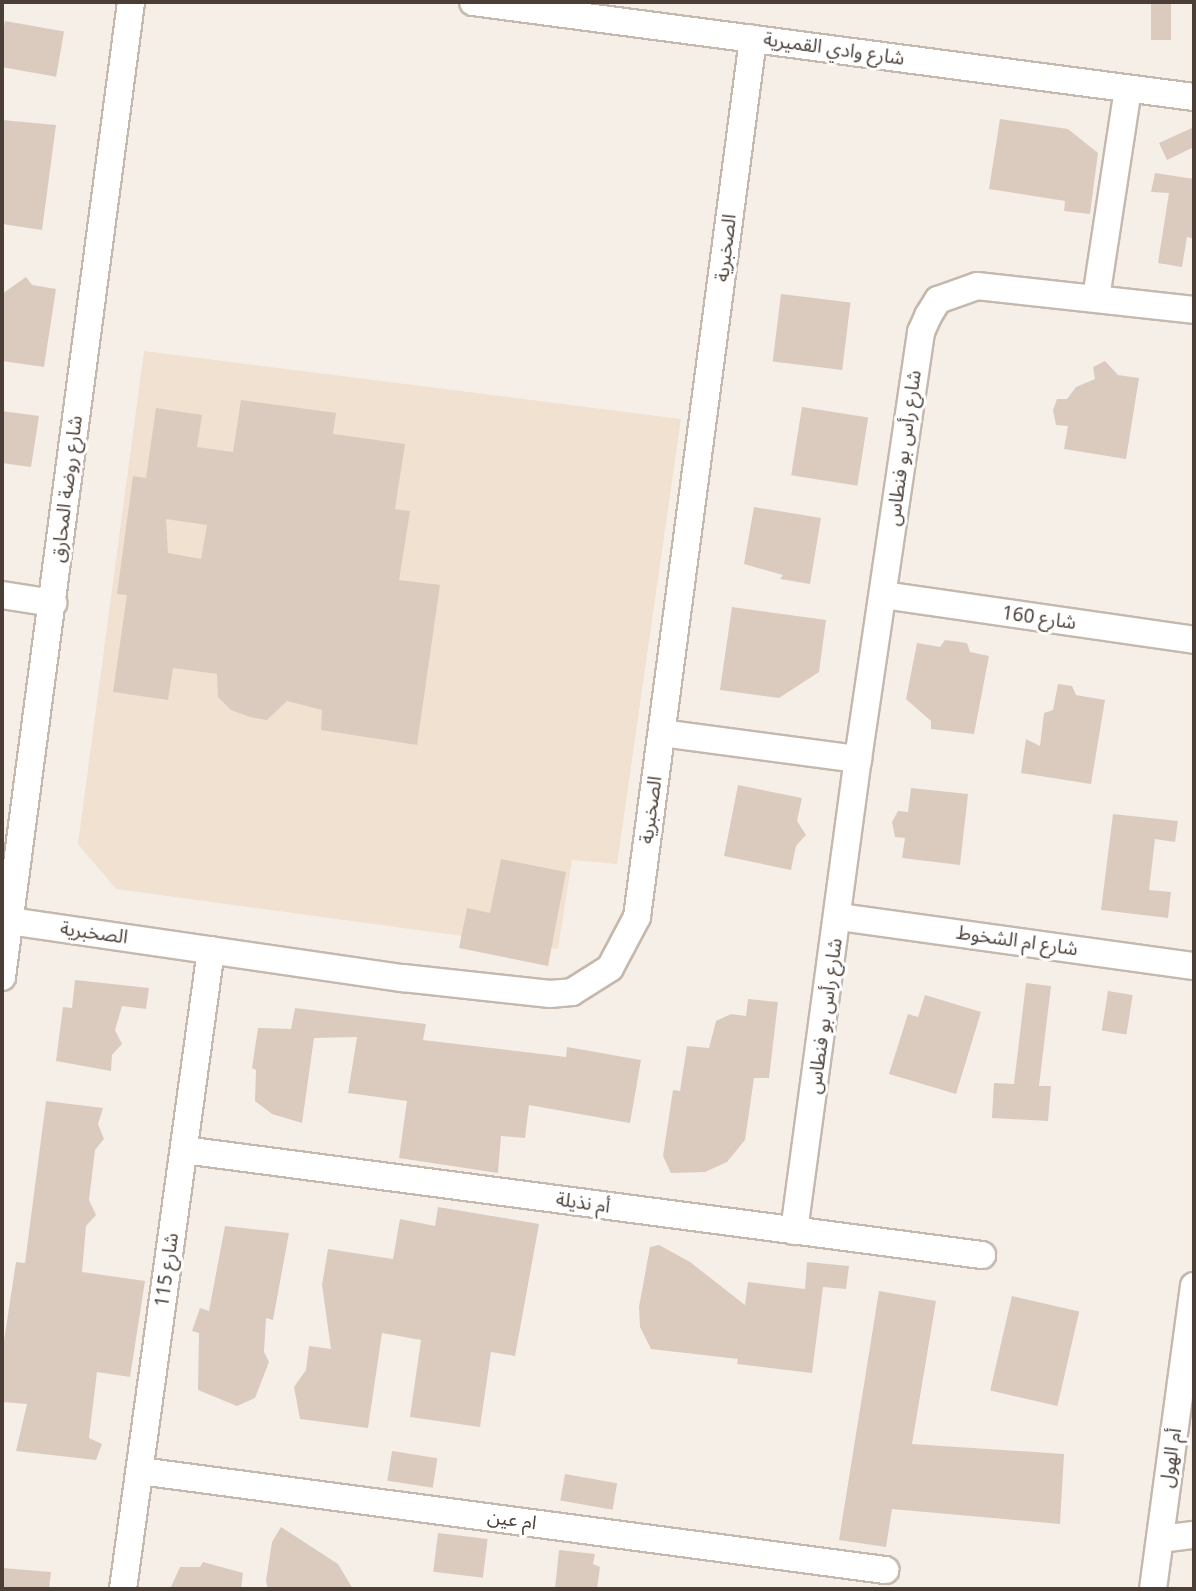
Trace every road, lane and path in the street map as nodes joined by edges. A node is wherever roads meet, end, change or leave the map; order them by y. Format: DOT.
graph roads {
  1 [pos="131,2"];
  2 [pos="479,2"];
  3 [pos="753,39"];
  4 [pos="1128,89"];
  5 [pos="1194,97"];
  6 [pos="1096,298"];
  7 [pos="1194,310"];
  8 [pos="2,595"];
  9 [pos="883,595"];
  10 [pos="52,603"];
  11 [pos="1194,640"];
  12 [pos="662,733"];
  13 [pos="858,759"];
  14 [pos="839,917"];
  15 [pos="10,921"];
  16 [pos="211,950"];
  17 [pos="1194,966"];
  18 [pos="2,977"];
  19 [pos="184,1150"];
  20 [pos="794,1231"];
  21 [pos="982,1255"];
  22 [pos="1194,1286"];
  23 [pos="140,1471"];
  24 [pos="1194,1535"];
  25 [pos="1160,1539"];
  26 [pos="885,1570"];
  27 [pos="122,1589"];
  28 [pos="1153,1589"];
  1 -- 10 [label="street, شارع روضة المحارق"];
  2 -- 3 [label="street, شارع وادي القميرية"];
  3 -- 4 [label="street, شارع وادي القميرية"];
  3 -- 12 [label="street, الصخبرية"];
  4 -- 5 [label="street, شارع وادي القميرية"];
  4 -- 6 [label="street"];
  6 -- 7 [label="street, شارع رأس بو فنطاس"];
  6 -- 9 [label="street, شارع رأس بو فنطاس"];
  8 -- 10 [label="street"];
  9 -- 11 [label="street, شارع 160"];
  9 -- 13 [label="street, شارع رأس بو فنطاس"];
  10 -- 15 [label="street, شارع روضة المحارق"];
  12 -- 13 [label="street"];
  12 -- 16 [label="street, الصخبرية"];
  13 -- 14 [label="street, شارع رأس بو فنطاس"];
  14 -- 17 [label="street, شارع ام الشخوط"];
  14 -- 20 [label="street, شارع رأس بو فنطاس"];
  15 -- 16 [label="street, الصخبرية"];
  15 -- 18 [label="street, شارع روضة المحارق"];
  16 -- 19 [label="street, شارع 115"];
  19 -- 20 [label="street, أم نذيلة"];
  19 -- 23 [label="street, شارع 115"];
  20 -- 21 [label="street, أم نذيلة"];
  22 -- 25 [label="street, أم الهول"];
  23 -- 26 [label="street, ام عين"];
  23 -- 27 [label="street, شارع 115"];
  24 -- 25 [label="street"];
  25 -- 28 [label="street, أم الهول"];
}
